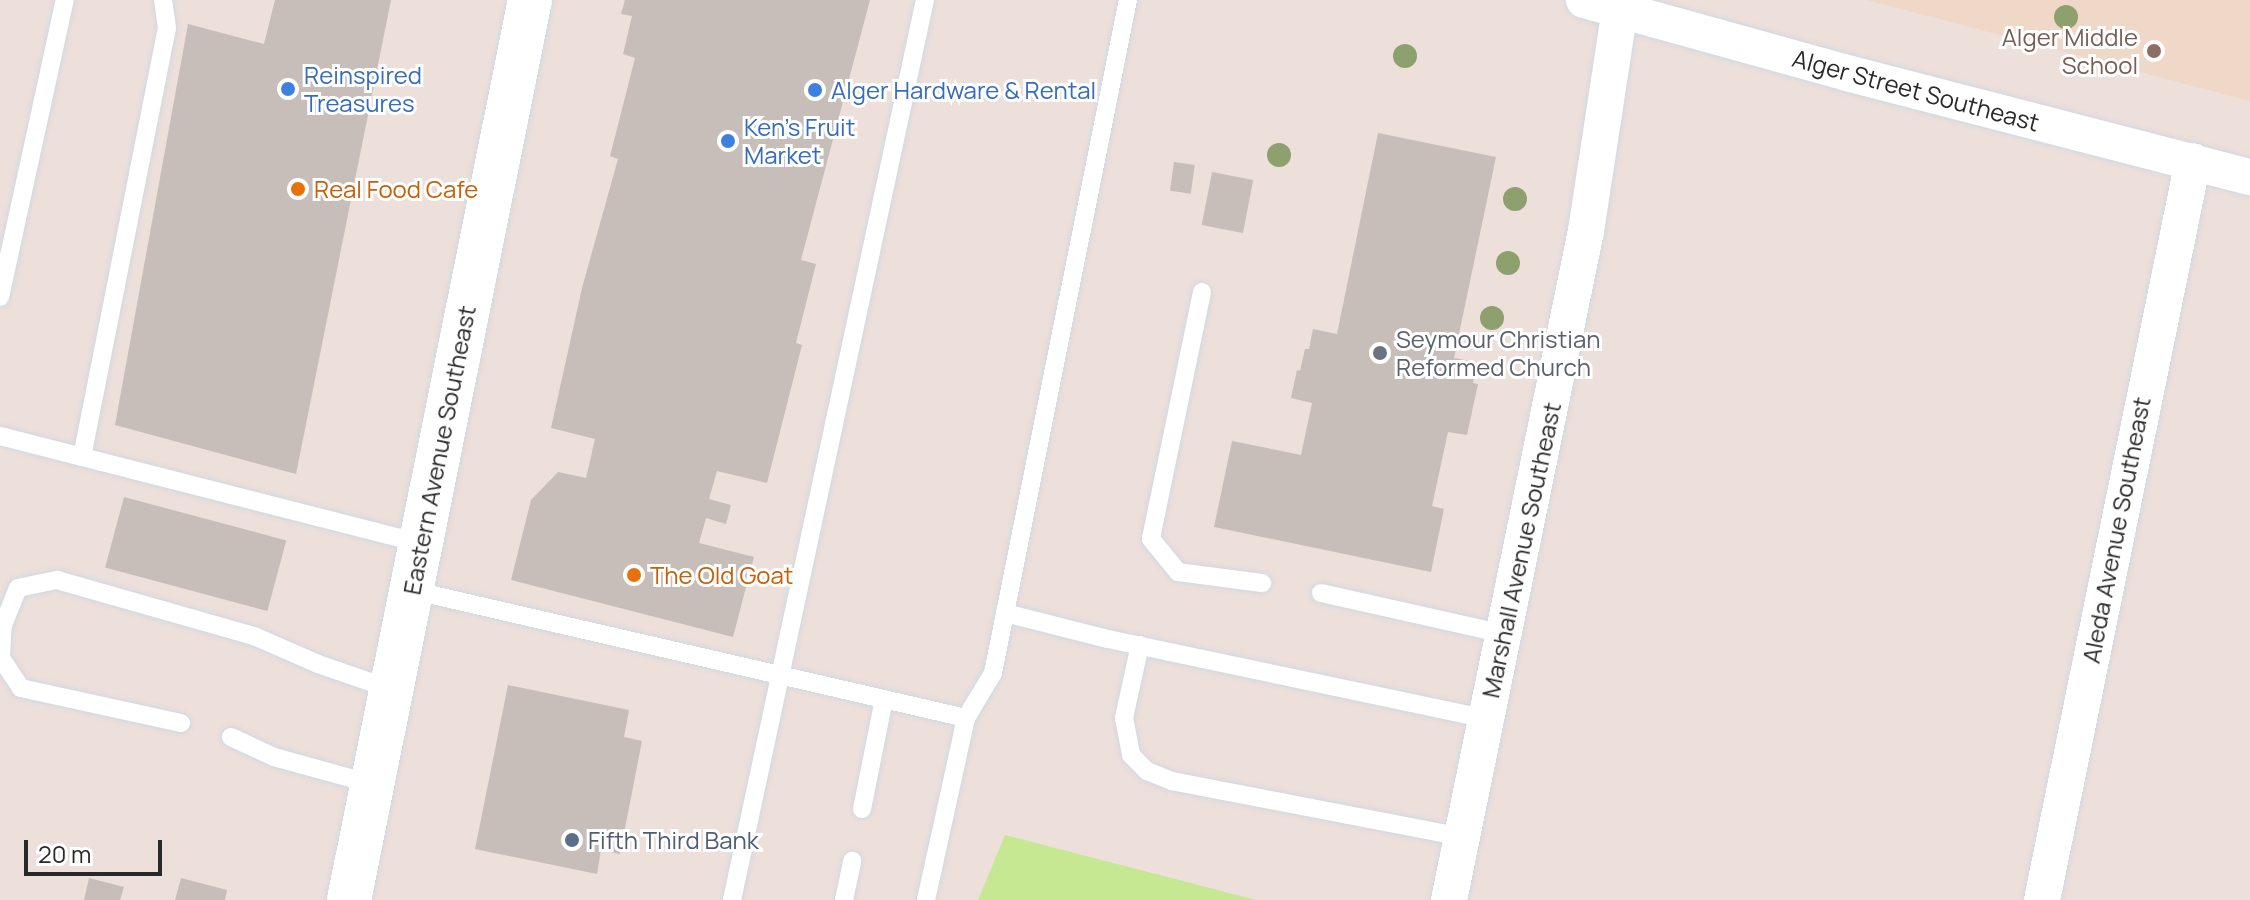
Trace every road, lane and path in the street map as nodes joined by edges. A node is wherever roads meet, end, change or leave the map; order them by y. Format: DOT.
graph roads {
  1 [pos="65,0"];
  2 [pos="163,0"];
  3 [pos="530,0"];
  4 [pos="925,0"];
  5 [pos="1128,0"];
  6 [pos="1584,0"];
  7 [pos="1620,10"];
  8 [pos="2193,161"];
  9 [pos="2250,177"];
  10 [pos="1202,292"];
  11 [pos="0,297"];
  12 [pos="0,436"];
  13 [pos="82,457"];
  14 [pos="421,543"];
  15 [pos="1262,583"];
  16 [pos="411,590"];
  17 [pos="1321,593"];
  18 [pos="1005,613"];
  19 [pos="1504,634"];
  20 [pos="1140,645"];
  21 [pos="778,676"];
  22 [pos="391,689"];
  23 [pos="884,699"];
  24 [pos="966,718"];
  25 [pos="1486,719"];
  26 [pos="181,723"];
  27 [pos="231,737"];
  28 [pos="372,784"];
  29 [pos="862,809"];
  30 [pos="1462,837"];
  31 [pos="852,861"];
  32 [pos="349,900"];
  33 [pos="732,900"];
  34 [pos="844,900"];
  35 [pos="926,900"];
  36 [pos="1449,900"];
  37 [pos="2042,900"];
  1 -- 11 [label="lane"];
  2 -- 13 [label="lane"];
  3 -- 14 [label="main road, Eastern Avenue Southeast"];
  4 -- 21 [label="lane"];
  5 -- 18 [label="lane"];
  6 -- 7 [label="street, Alger Street Southeast"];
  7 -- 8 [label="street, Alger Street Southeast"];
  7 -- 19 [label="street, Marshall Avenue Southeast"];
  8 -- 9 [label="street, Alger Street Southeast"];
  8 -- 37 [label="street, Aleda Avenue Southeast"];
  10 -- 15 [label="lane"];
  12 -- 13 [label="lane"];
  13 -- 14 [label="lane"];
  14 -- 16 [label="main road, Eastern Avenue Southeast"];
  16 -- 21 [label="lane"];
  16 -- 22 [label="main road, Eastern Avenue Southeast"];
  17 -- 19 [label="lane"];
  18 -- 20 [label="lane"];
  18 -- 24 [label="lane"];
  19 -- 25 [label="street, Marshall Avenue Southeast"];
  20 -- 25 [label="lane"];
  20 -- 30 [label="lane"];
  21 -- 23 [label="lane"];
  21 -- 33 [label="lane"];
  22 -- 26 [label="lane"];
  22 -- 28 [label="main road, Eastern Avenue Southeast"];
  23 -- 24 [label="lane"];
  23 -- 29 [label="lane"];
  24 -- 35 [label="lane"];
  25 -- 30 [label="street, Marshall Avenue Southeast"];
  27 -- 28 [label="lane"];
  28 -- 32 [label="main road, Eastern Avenue Southeast"];
  30 -- 36 [label="street, Marshall Avenue Southeast"];
  31 -- 34 [label="lane"];
}
